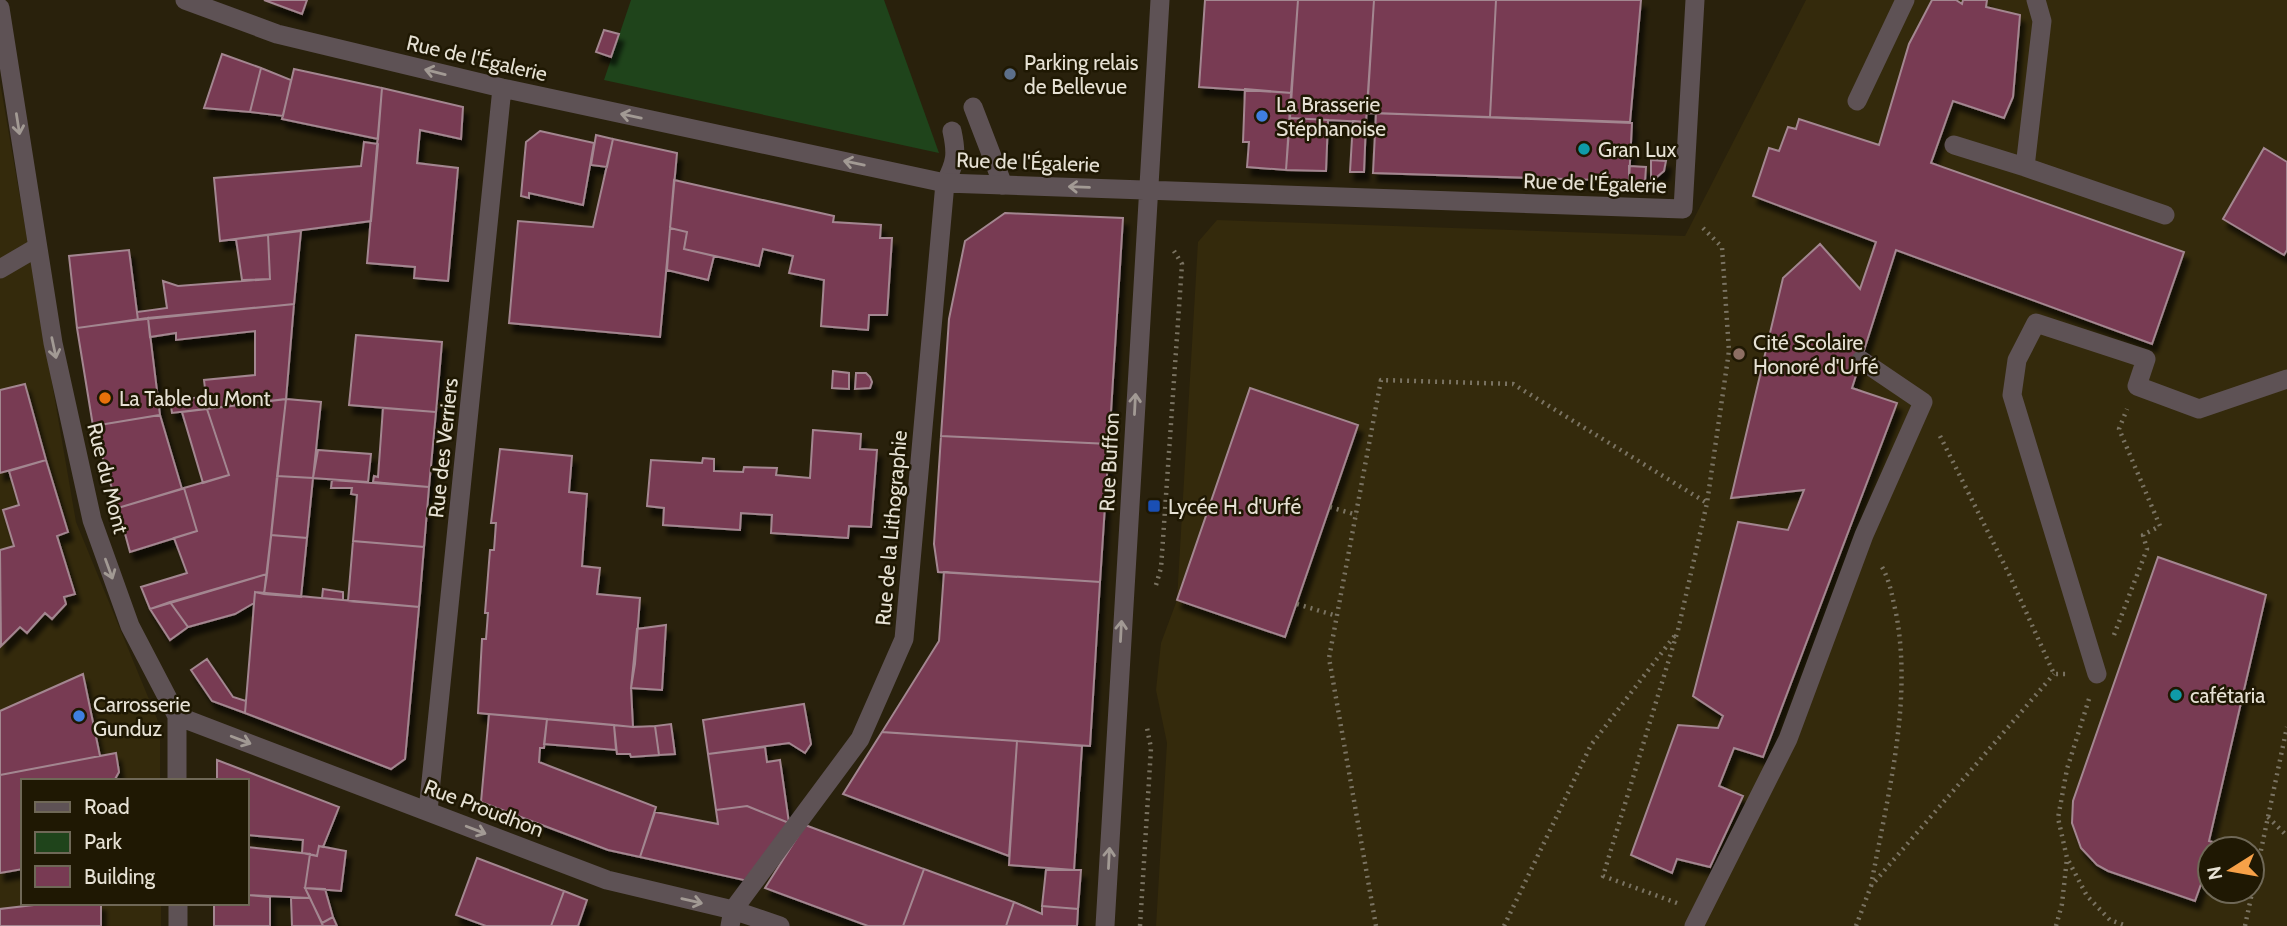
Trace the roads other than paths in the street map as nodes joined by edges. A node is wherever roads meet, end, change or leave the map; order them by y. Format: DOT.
graph roads {
  1 [pos="185,0"];
  2 [pos="1160,0"];
  3 [pos="1695,0"];
  4 [pos="1905,0"];
  5 [pos="2036,0"];
  6 [pos="0,8"];
  7 [pos="502,88"];
  8 [pos="1857,101"];
  9 [pos="974,107"];
  10 [pos="952,131"];
  11 [pos="1954,145"];
  12 [pos="2025,167"];
  13 [pos="945,183"];
  14 [pos="1003,185"];
  15 [pos="1147,189"];
  16 [pos="2165,215"];
  17 [pos="36,248"];
  18 [pos="0,269"];
  19 [pos="1861,360"];
  20 [pos="2287,379"];
  21 [pos="2097,674"];
  22 [pos="177,716"];
  23 [pos="177,779"];
  24 [pos="428,811"];
  25 [pos="177,905"];
  26 [pos="732,918"];
  27 [pos="1697,919"];
  28 [pos="178,926"];
  29 [pos="779,926"];
  30 [pos="1105,926"];
  7 -- 1 [label="street, Rue de l'Égalerie, one-way"];
  2 -- 15 [label="street, Rue Buffon"];
  3 -- 15 [label="street, Rue de l'Égalerie"];
  4 -- 8 [label="street"];
  5 -- 12 [label="street"];
  6 -- 17 [label="street, Rue du Mont, one-way"];
  13 -- 7 [label="street, Rue de l'Égalerie, one-way"];
  7 -- 24 [label="street, Rue des Verriers"];
  9 -- 14 [label="street"];
  10 -- 13 [label="street, Rue de la Lithographie"];
  11 -- 12 [label="street"];
  12 -- 16 [label="street"];
  13 -- 14 [label="street, Rue de l'Égalerie"];
  13 -- 26 [label="street, Rue de la Lithographie"];
  15 -- 14 [label="street, Rue de l'Égalerie, one-way"];
  30 -- 15 [label="street, Rue Buffon, one-way"];
  17 -- 18 [label="street"];
  17 -- 22 [label="street, Rue du Mont, one-way"];
  19 -- 27 [label="street"];
  20 -- 21 [label="street"];
  22 -- 23 [label="street, Rue du Mont"];
  22 -- 24 [label="street, Rue Proudhon, one-way"];
  24 -- 26 [label="street, Rue Proudhon, one-way"];
  25 -- 28 [label="street"];
  26 -- 29 [label="street, Rue Proudhon"];
}
